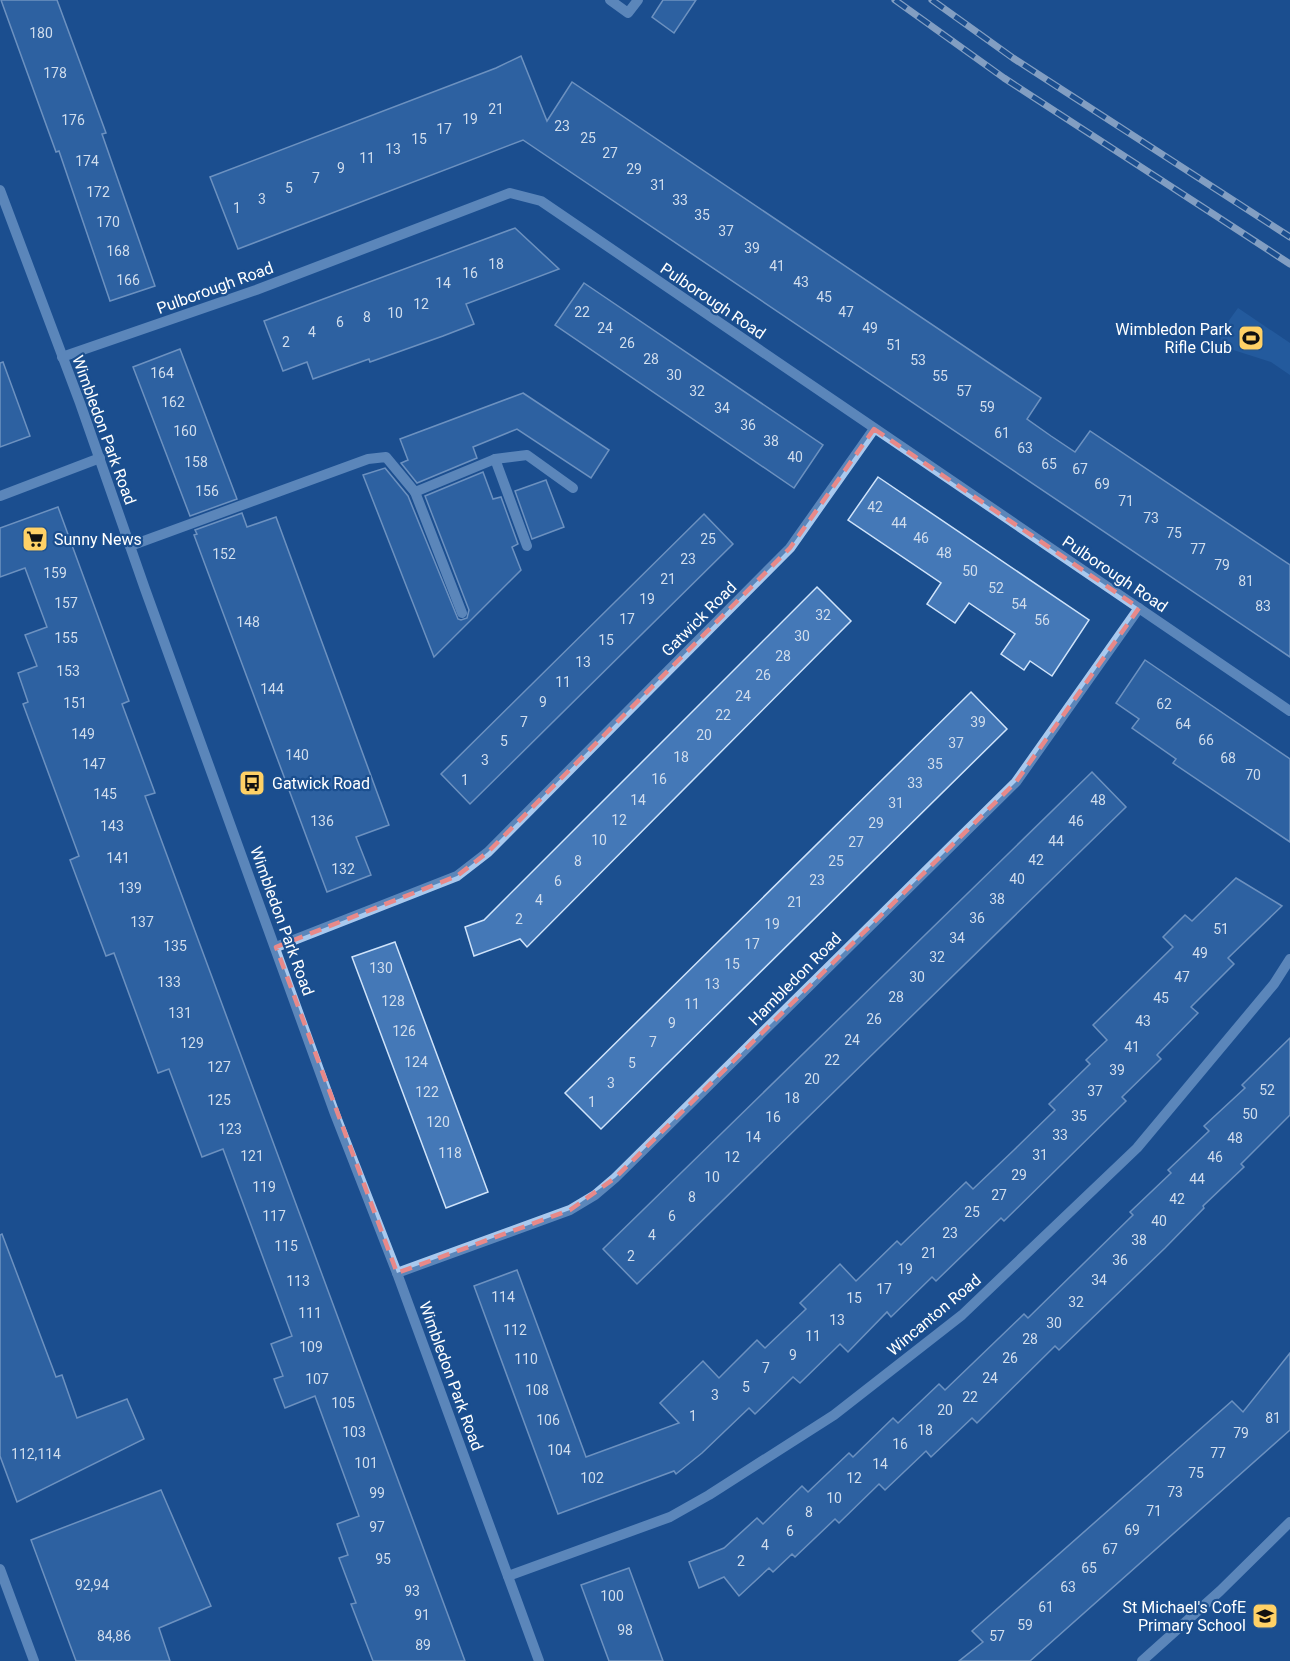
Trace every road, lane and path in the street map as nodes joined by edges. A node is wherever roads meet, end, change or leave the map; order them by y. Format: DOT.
graph roads {
  1 [pos="610,0"];
  2 [pos="638,0"];
  3 [pos="0,189"];
  4 [pos="62,357"];
  5 [pos="874,429"];
  6 [pos="100,458"];
  7 [pos="495,459"];
  8 [pos="573,488"];
  9 [pos="415,492"];
  10 [pos="0,496"];
  11 [pos="130,546"];
  12 [pos="527,546"];
  13 [pos="1138,608"];
  14 [pos="462,613"];
  15 [pos="1290,711"];
  16 [pos="276,947"];
  17 [pos="1290,959"];
  18 [pos="397,1273"];
  19 [pos="1290,1522"];
  20 [pos="0,1569"];
  21 [pos="508,1576"];
  22 [pos="34,1661"];
  23 [pos="538,1661"];
  24 [pos="1142,1661"];
  1 -- 2 [label="street"];
  3 -- 4 [label="street, Wimbledon Park Road"];
  4 -- 5 [label="street, Pulborough Road"];
  4 -- 6 [label="street, Wimbledon Park Road"];
  5 -- 13 [label="street, Pulborough Road"];
  5 -- 16 [label="street, Gatwick Road"];
  6 -- 10 [label="street"];
  6 -- 11 [label="street, Wimbledon Park Road"];
  7 -- 8 [label="street"];
  7 -- 9 [label="street"];
  7 -- 12 [label="street"];
  9 -- 11 [label="street"];
  9 -- 14 [label="street"];
  11 -- 16 [label="street, Wimbledon Park Road"];
  13 -- 15 [label="street, Pulborough Road"];
  13 -- 18 [label="street, Hambledon Road"];
  16 -- 18 [label="street, Wimbledon Park Road"];
  17 -- 21 [label="street, Wincanton Road"];
  18 -- 21 [label="street, Wimbledon Park Road"];
  19 -- 24 [label="street"];
  20 -- 22 [label="street"];
  21 -- 23 [label="street, Wimbledon Park Road"];
}
